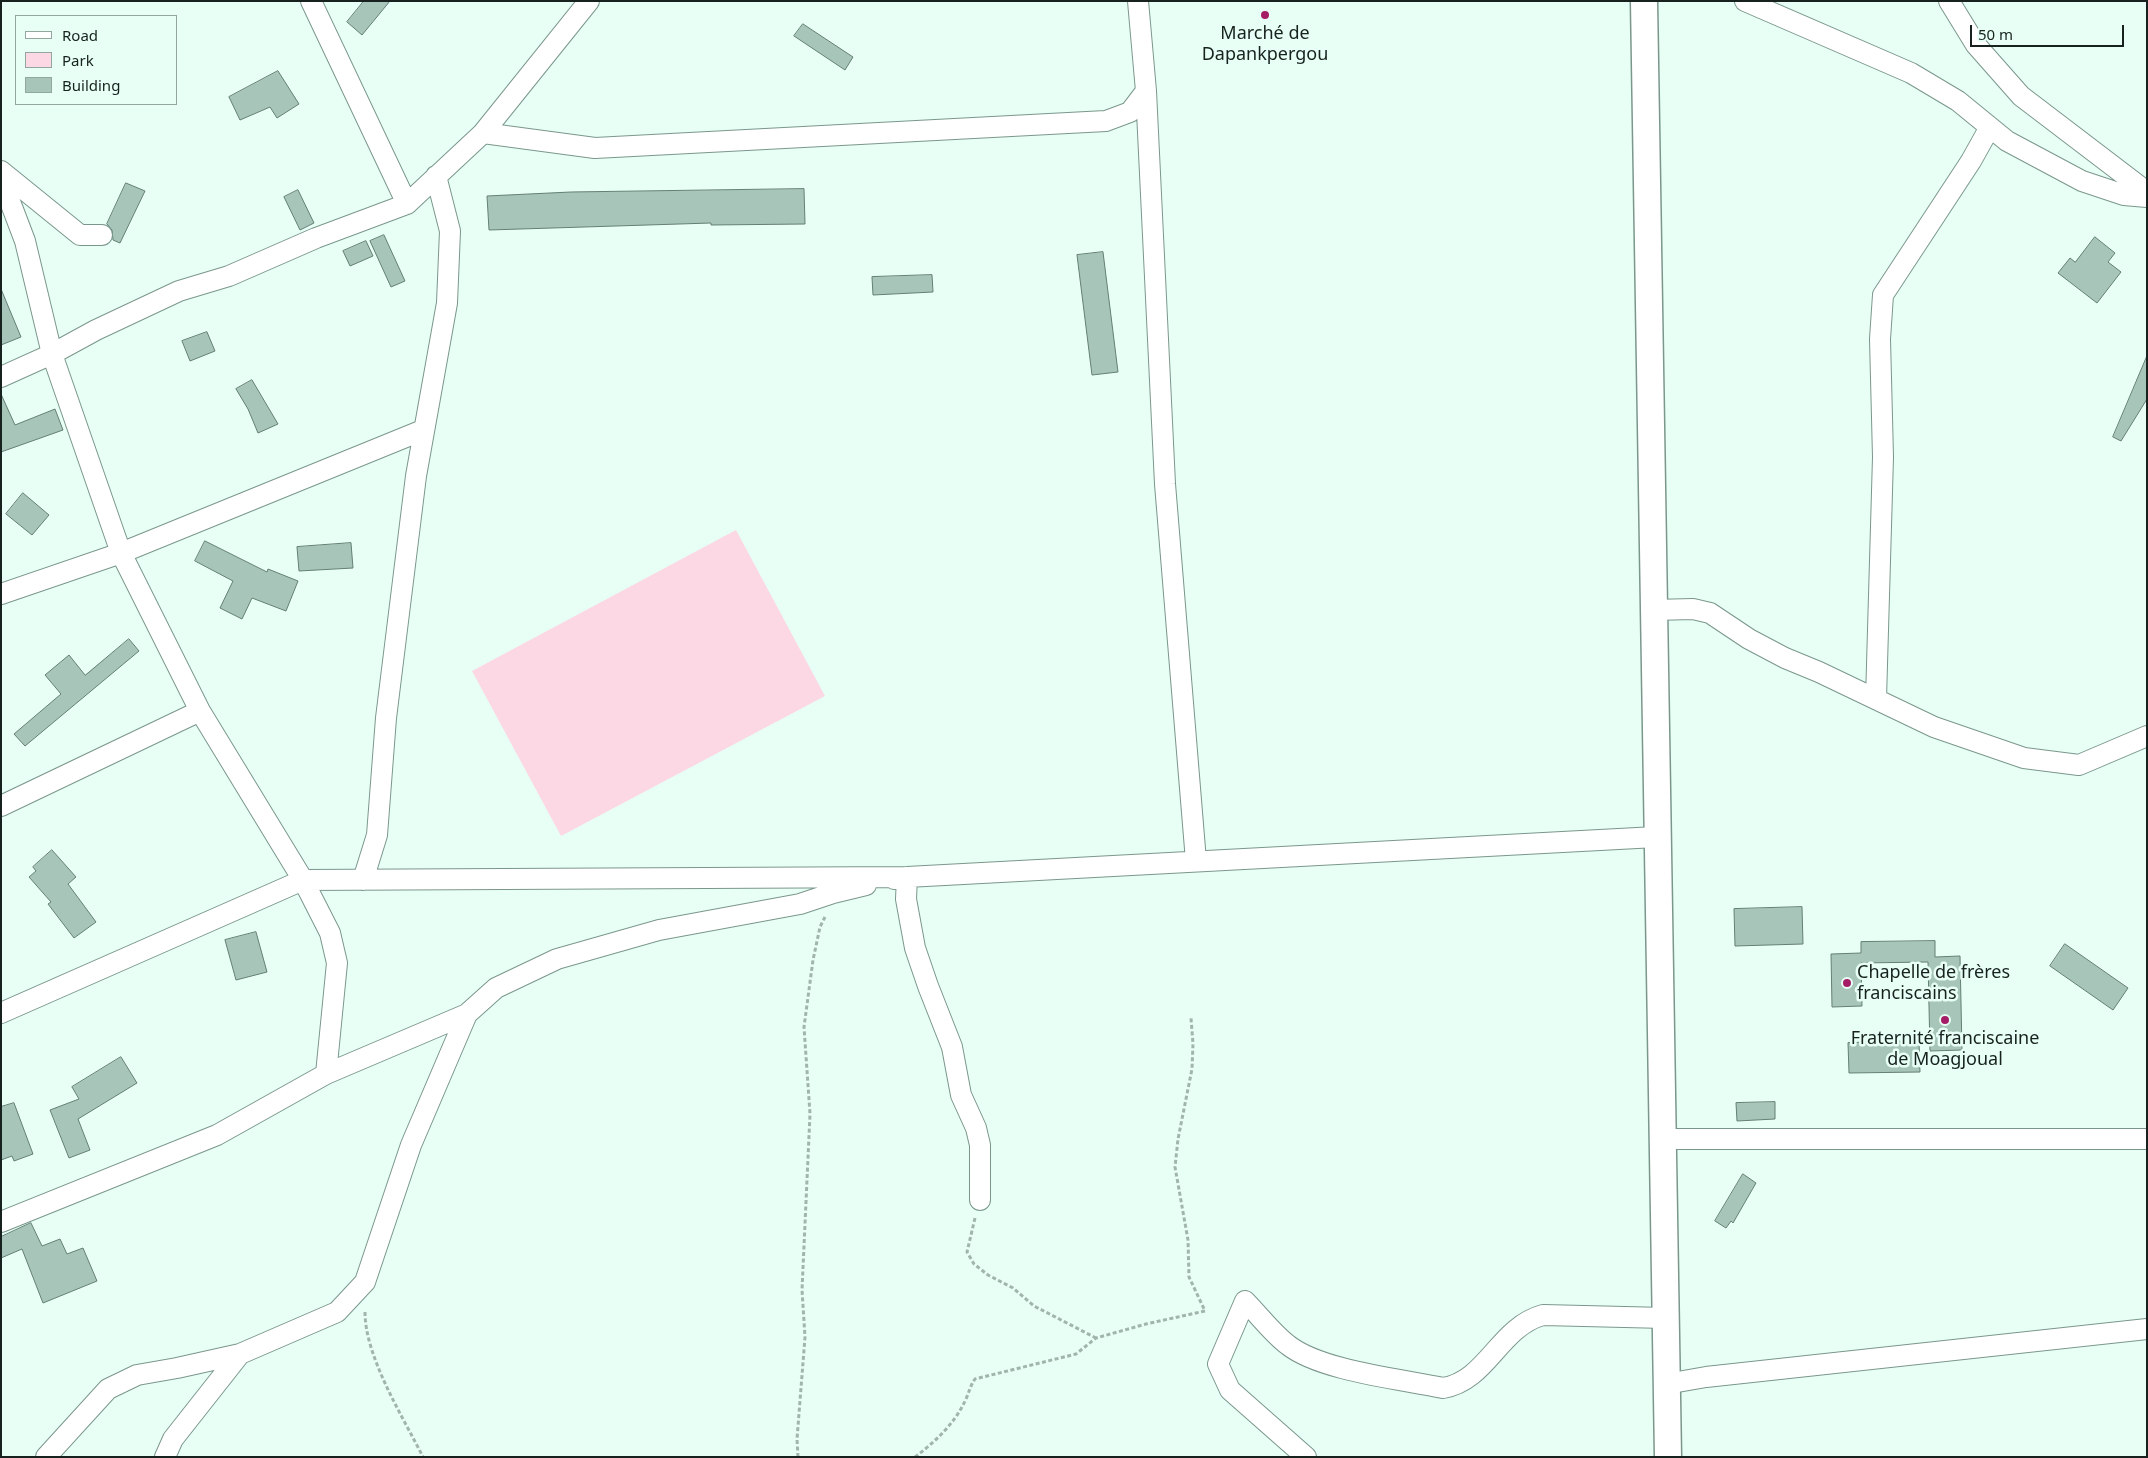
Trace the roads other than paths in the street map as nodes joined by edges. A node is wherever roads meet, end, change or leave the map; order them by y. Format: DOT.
graph roads {
  1 [pos="311,1"];
  2 [pos="589,1"];
  3 [pos="1138,1"];
  4 [pos="1644,1"];
  5 [pos="1745,1"];
  6 [pos="1949,1"];
  7 [pos="1146,91"];
  8 [pos="1990,127"];
  9 [pos="483,132"];
  10 [pos="1,171"];
  11 [pos="436,176"];
  12 [pos="1,178"];
  13 [pos="2147,192"];
  14 [pos="2147,197"];
  15 [pos="407,204"];
  16 [pos="102,235"];
  17 [pos="52,354"];
  18 [pos="1,377"];
  19 [pos="423,430"];
  20 [pos="120,553"];
  21 [pos="1,594"];
  22 [pos="1653,610"];
  23 [pos="1876,699"];
  24 [pos="200,711"];
  25 [pos="2147,736"];
  26 [pos="1,806"];
  27 [pos="1656,837"];
  28 [pos="1196,861"];
  29 [pos="907,876"];
  30 [pos="303,880"];
  31 [pos="363,880"];
  32 [pos="1,1013"];
  33 [pos="467,1014"];
  34 [pos="326,1074"];
  35 [pos="1662,1138"];
  36 [pos="2147,1139"];
  37 [pos="980,1200"];
  38 [pos="1,1222"];
  39 [pos="1665,1318"];
  40 [pos="2147,1328"];
  41 [pos="240,1354"];
  42 [pos="1666,1384"];
  43 [pos="46,1457"];
  44 [pos="165,1457"];
  45 [pos="1306,1457"];
  46 [pos="1668,1457"];
  1 -- 15 [label="street"];
  2 -- 9 [label="street"];
  3 -- 7 [label="street"];
  4 -- 22 [label="main road"];
  5 -- 8 [label="street"];
  6 -- 13 [label="street"];
  7 -- 9 [label="street"];
  7 -- 28 [label="street"];
  8 -- 14 [label="street"];
  8 -- 23 [label="street"];
  9 -- 11 [label="street"];
  10 -- 16 [label="street"];
  11 -- 15 [label="street"];
  11 -- 19 [label="street"];
  12 -- 17 [label="street"];
  15 -- 17 [label="street"];
  17 -- 18 [label="street"];
  17 -- 20 [label="street"];
  19 -- 20 [label="street"];
  19 -- 31 [label="street"];
  20 -- 21 [label="street"];
  20 -- 24 [label="street"];
  22 -- 23 [label="street"];
  22 -- 27 [label="main road"];
  23 -- 25 [label="street"];
  24 -- 26 [label="street"];
  24 -- 30 [label="street"];
  27 -- 28 [label="street"];
  27 -- 35 [label="main road"];
  28 -- 29 [label="street"];
  29 -- 31 [label="street"];
  29 -- 33 [label="street"];
  29 -- 37 [label="street"];
  30 -- 31 [label="street"];
  30 -- 32 [label="street"];
  30 -- 34 [label="street"];
  33 -- 34 [label="street"];
  33 -- 41 [label="street"];
  34 -- 38 [label="street"];
  35 -- 36 [label="street"];
  35 -- 39 [label="main road"];
  39 -- 42 [label="main road"];
  39 -- 45 [label="street"];
  40 -- 42 [label="street"];
  41 -- 43 [label="street"];
  41 -- 44 [label="street"];
  42 -- 46 [label="main road"];
}
